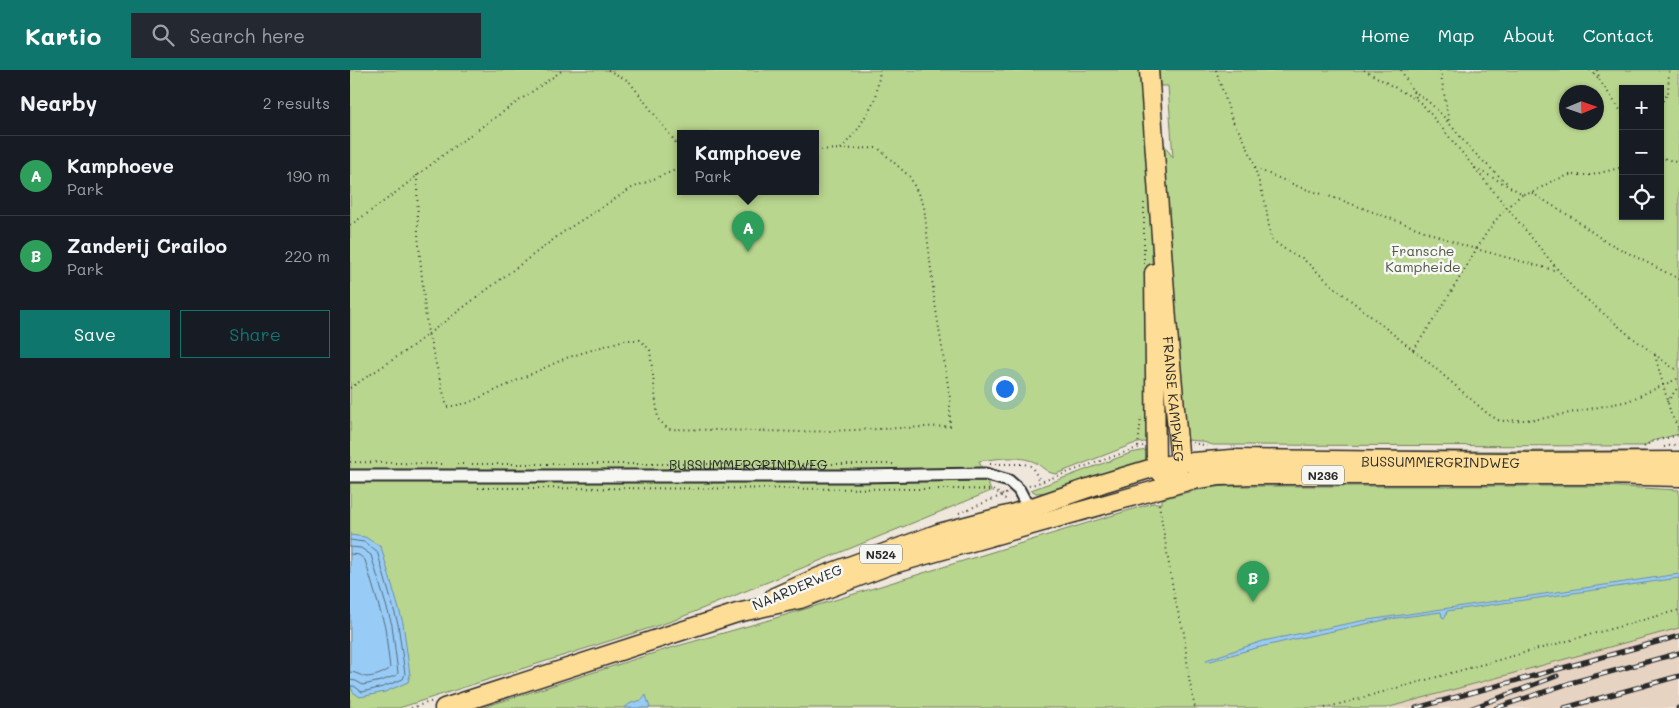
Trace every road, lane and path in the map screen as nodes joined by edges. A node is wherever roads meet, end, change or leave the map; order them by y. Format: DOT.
graph roads {
  1 [pos="563,70"];
  2 [pos="608,70"];
  3 [pos="880,70"];
  4 [pos="1149,70"];
  5 [pos="1216,70"];
  6 [pos="1364,70"];
  7 [pos="1401,70"];
  8 [pos="1440,70"];
  9 [pos="1590,70"];
  10 [pos="1598,70"];
  11 [pos="1669,70"];
  12 [pos="1599,79"];
  13 [pos="1413,91"];
  14 [pos="1664,99"];
  15 [pos="1417,100"];
  16 [pos="1619,108"];
  17 [pos="1449,123"];
  18 [pos="677,144"];
  19 [pos="819,150"];
  20 [pos="841,150"];
  21 [pos="1664,158"];
  22 [pos="1679,163"];
  23 [pos="1472,167"];
  24 [pos="1156,168"];
  25 [pos="1255,168"];
  26 [pos="1619,168"];
  27 [pos="677,169"];
  28 [pos="417,175"];
  29 [pos="1514,190"];
  30 [pos="1532,193"];
  31 [pos="1524,194"];
  32 [pos="1144,196"];
  33 [pos="1506,208"];
  34 [pos="350,224"];
  35 [pos="1477,249"];
  36 [pos="1143,270"];
  37 [pos="1558,271"];
  38 [pos="1679,278"];
  39 [pos="428,334"];
  40 [pos="1413,350"];
  41 [pos="1655,355"];
  42 [pos="1679,370"];
  43 [pos="1679,378"];
  44 [pos="1663,384"];
  45 [pos="1679,386"];
  46 [pos="350,388"];
  47 [pos="1667,402"];
  48 [pos="1141,412"];
  49 [pos="1679,429"];
  50 [pos="1679,435"];
  51 [pos="1642,449"];
  52 [pos="1679,461"];
  53 [pos="350,462"];
  54 [pos="1180,463"];
  55 [pos="456,464"];
  56 [pos="894,464"];
  57 [pos="987,464"];
  58 [pos="1156,467"];
  59 [pos="1475,468"];
  60 [pos="445,470"];
  61 [pos="350,476"];
  62 [pos="1679,477"];
  63 [pos="1164,487"];
  64 [pos="470,488"];
  65 [pos="1003,495"];
  66 [pos="1032,516"];
  67 [pos="1679,610"];
  68 [pos="444,708"];
  69 [pos="1195,708"];
  70 [pos="1325,708"];
  1 -- 28 [label="path"];
  2 -- 18 [label="path"];
  3 -- 20 [label="path"];
  4 -- 24 [label="main road, FRANSE KAMPWEG"];
  5 -- 25 [label="path"];
  6 -- 15 [label="path"];
  7 -- 13 [label="path"];
  8 -- 17 [label="path"];
  9 -- 12 [label="path"];
  10 -- 12 [label="path"];
  11 -- 14 [label="path"];
  12 -- 16 [label="path"];
  13 -- 15 [label="path"];
  13 -- 17 [label="path"];
  15 -- 23 [label="path"];
  17 -- 29 [label="path"];
  19 -- 20 [label="path"];
  20 -- 39 [label="path"];
  21 -- 22 [label="path"];
  23 -- 29 [label="path"];
  23 -- 33 [label="path"];
  24 -- 54 [label="main road, FRANSE KAMPWEG"];
  24 -- 58 [label="main road, FRANSE KAMPWEG"];
  25 -- 35 [label="path"];
  25 -- 40 [label="path"];
  26 -- 30 [label="path"];
  27 -- 39 [label="path"];
  28 -- 34 [label="path"];
  28 -- 39 [label="path"];
  29 -- 31 [label="path"];
  30 -- 31 [label="path"];
  30 -- 38 [label="path"];
  31 -- 33 [label="path"];
  32 -- 36 [label="path"];
  33 -- 35 [label="path"];
  33 -- 37 [label="path"];
  35 -- 37 [label="path"];
  35 -- 40 [label="path"];
  37 -- 41 [label="path"];
  39 -- 46 [label="path"];
  40 -- 44 [label="path"];
  41 -- 42 [label="path"];
  41 -- 44 [label="path"];
  43 -- 44 [label="path"];
  44 -- 47 [label="path"];
  45 -- 47 [label="path"];
  47 -- 49 [label="path"];
  48 -- 57 [label="path"];
  50 -- 51 [label="path"];
  52 -- 59 [label="main road, BUSSUMMERGRINDWEG"];
  53 -- 60 [label="path"];
  54 -- 58 [label="main road, BUSSUMMERGRINDWEG / N236"];
  54 -- 59 [label="main road, BUSSUMMERGRINDWEG / N236"];
  54 -- 63 [label="main road, FRANSE KAMPWEG"];
  55 -- 56 [label="path, BUSSUMMERGRINDWEG"];
  58 -- 63 [label="main road, FRANSE KAMPWEG"];
  58 -- 66 [label="main road, BUSSUMMERGRINDWEG / N524"];
  59 -- 62 [label="main road, BUSSUMMERGRINDWEG"];
  59 -- 63 [label="main road, BUSSUMMERGRINDWEG / N236"];
  60 -- 61 [label="street, BUSSUMMERGRINDWEG"];
  60 -- 66 [label="street, BUSSUMMERGRINDWEG"];
  63 -- 66 [label="main road, BUSSUMMERGRINDWEG / N524"];
  63 -- 69 [label="path"];
  64 -- 65 [label="path, BUSSUMMERGRINDWEG"];
  66 -- 68 [label="main road, NAARDERWEG / N524"];
  67 -- 70 [label="path"];
}
